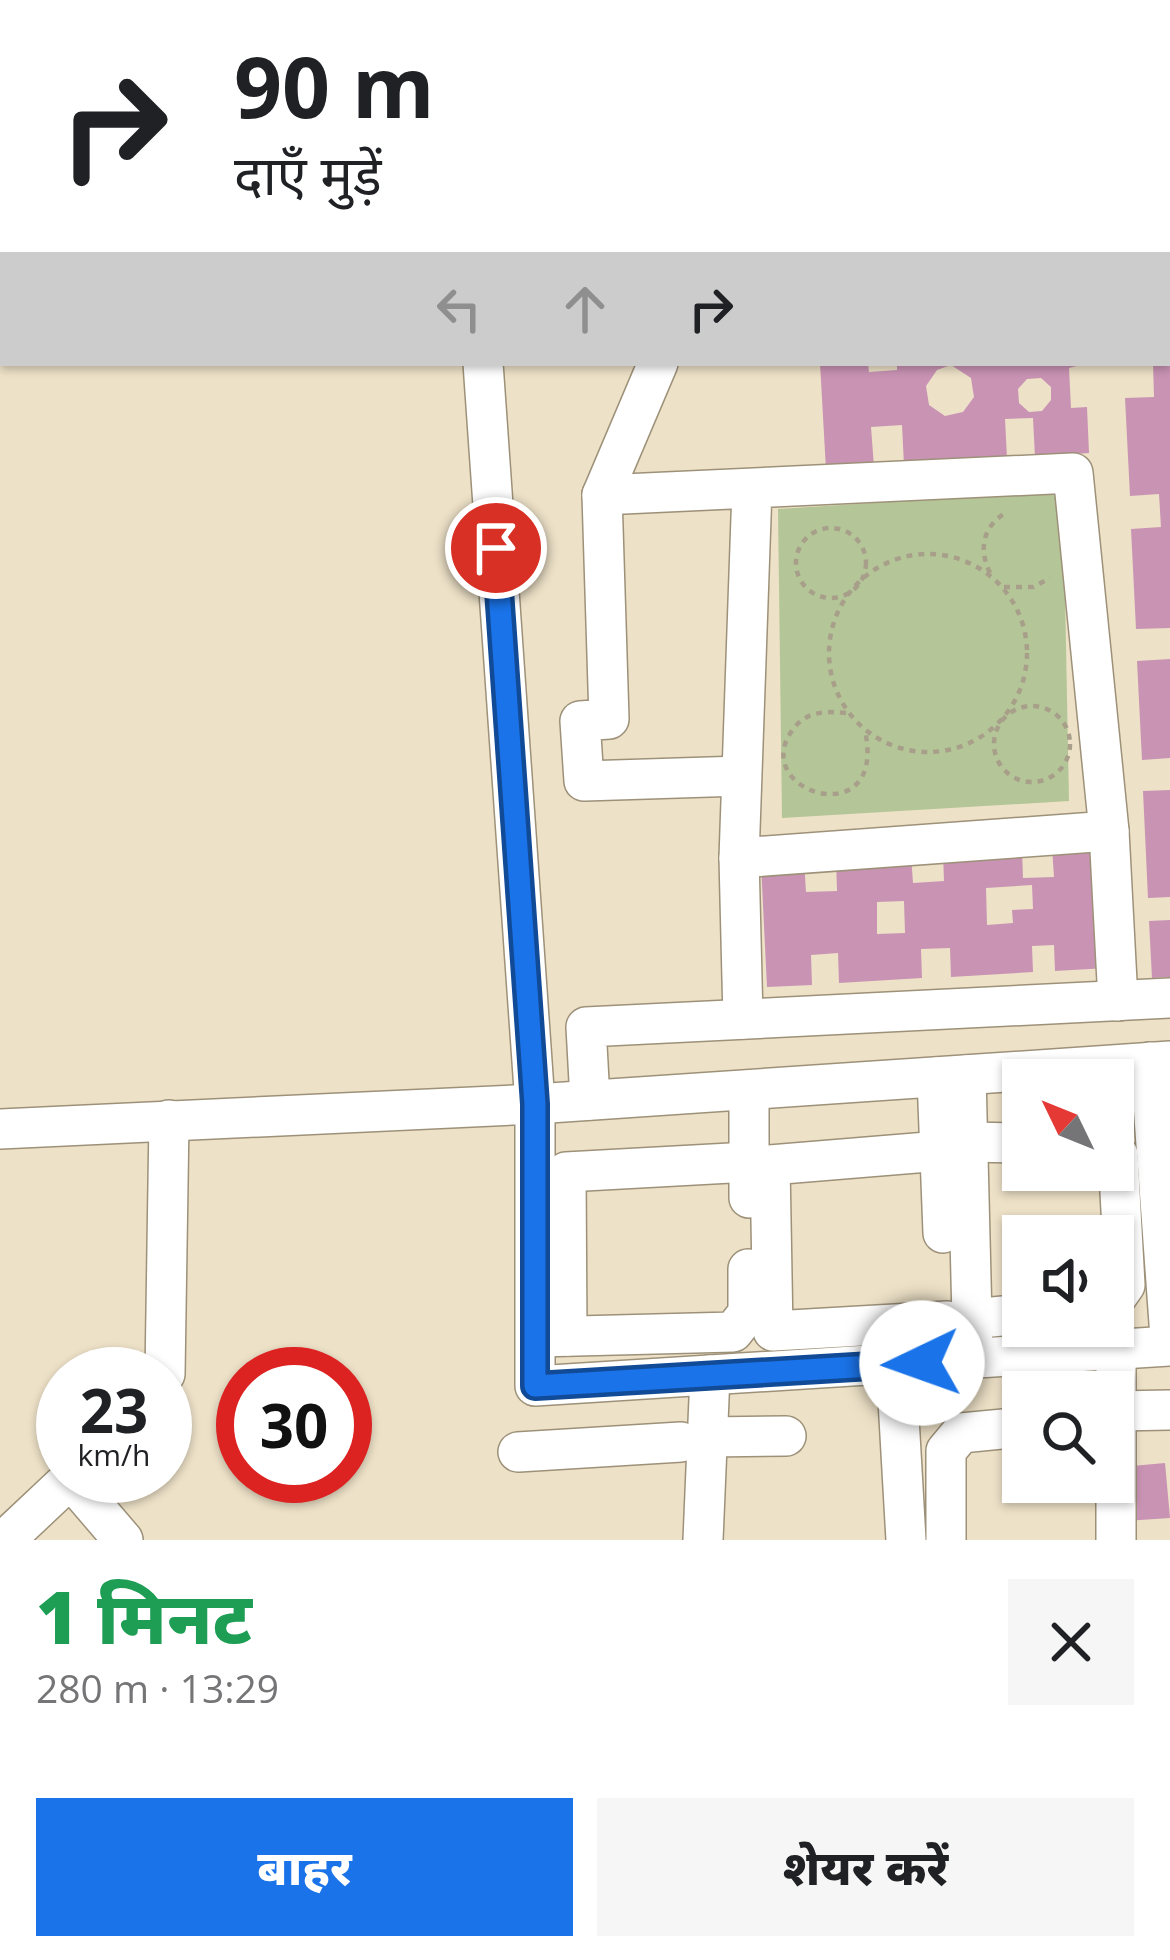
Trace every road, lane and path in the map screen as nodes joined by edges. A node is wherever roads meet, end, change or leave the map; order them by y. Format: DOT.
graph roads {
  1 [pos="483,366"];
  2 [pos="657,366"];
  3 [pos="752,489"];
  4 [pos="602,495"];
  5 [pos="1015,509"];
  6 [pos="1056,572"];
  7 [pos="992,575"];
  8 [pos="854,586"];
  9 [pos="1004,587"];
  10 [pos="848,714"];
  11 [pos="996,727"];
  12 [pos="865,731"];
  13 [pos="742,776"];
  14 [pos="1109,831"];
  15 [pos="739,858"];
  16 [pos="1170,998"];
  17 [pos="1118,1001"];
  18 [pos="743,1018"];
  19 [pos="1160,1062"];
  20 [pos="951,1076"];
  21 [pos="749,1090"];
  22 [pos="590,1100"];
  23 [pos="535,1104"];
  24 [pos="170,1120"];
  25 [pos="0,1129"];
  26 [pos="1163,1138"];
  27 [pos="1002,1144"];
  28 [pos="954,1147"];
  29 [pos="749,1162"];
  30 [pos="1002,1316"];
  31 [pos="959,1320"];
  32 [pos="1169,1325"];
  33 [pos="552,1336"];
  34 [pos="166,1347"];
  35 [pos="1102,1350"];
  36 [pos="961,1360"];
  37 [pos="896,1364"];
  38 [pos="1102,1371"];
  39 [pos="696,1377"];
  40 [pos="1134,1406"];
  41 [pos="1170,1410"];
  42 [pos="1002,1428"];
  43 [pos="786,1436"];
  44 [pos="694,1440"];
  45 [pos="518,1451"];
  46 [pos="52,1503"];
  47 [pos="92,1503"];
  48 [pos="1095,1503"];
  49 [pos="1113,1503"];
  50 [pos="32,1531"];
  51 [pos="691,1539"];
  52 [pos="123,1540"];
  53 [pos="906,1540"];
  54 [pos="946,1540"];
  55 [pos="1097,1540"];
  56 [pos="1116,1540"];
  1 -- 23 [label="street"];
  2 -- 4 [label="street"];
  3 -- 4 [label="street"];
  3 -- 13 [label="street"];
  3 -- 14 [label="street"];
  4 -- 13 [label="street"];
  5 -- 7 [label="path"];
  6 -- 9 [label="path"];
  7 -- 8 [label="path"];
  7 -- 9 [label="path"];
  8 -- 8 [label="path"];
  8 -- 10 [label="path"];
  9 -- 11 [label="path"];
  10 -- 12 [label="path"];
  10 -- 12 [label="path"];
  11 -- 11 [label="path"];
  11 -- 12 [label="path"];
  13 -- 15 [label="street"];
  14 -- 15 [label="street"];
  14 -- 17 [label="street"];
  15 -- 18 [label="street"];
  16 -- 17 [label="street"];
  17 -- 18 [label="street"];
  18 -- 22 [label="street"];
  19 -- 20 [label="street"];
  19 -- 26 [label="street"];
  20 -- 21 [label="street"];
  20 -- 28 [label="street"];
  21 -- 22 [label="street"];
  21 -- 29 [label="street"];
  22 -- 23 [label="street"];
  23 -- 24 [label="street"];
  23 -- 33 [label="street"];
  24 -- 25 [label="street"];
  24 -- 34 [label="street"];
  26 -- 32 [label="street"];
  27 -- 28 [label="street"];
  28 -- 31 [label="street"];
  28 -- 31 [label="street"];
  29 -- 33 [label="street"];
  29 -- 33 [label="street"];
  30 -- 31 [label="street"];
  31 -- 36 [label="street"];
  32 -- 35 [label="street"];
  33 -- 39 [label="street"];
  35 -- 36 [label="street"];
  35 -- 38 [label="street"];
  36 -- 37 [label="street"];
  37 -- 39 [label="street"];
  37 -- 53 [label="street"];
  39 -- 44 [label="street"];
  40 -- 41 [label="street"];
  42 -- 54 [label="street"];
  43 -- 44 [label="street"];
  44 -- 45 [label="street"];
  44 -- 51 [label="street"];
  46 -- 50 [label="street"];
  47 -- 52 [label="street"];
  48 -- 55 [label="street"];
  49 -- 56 [label="street"];
}
